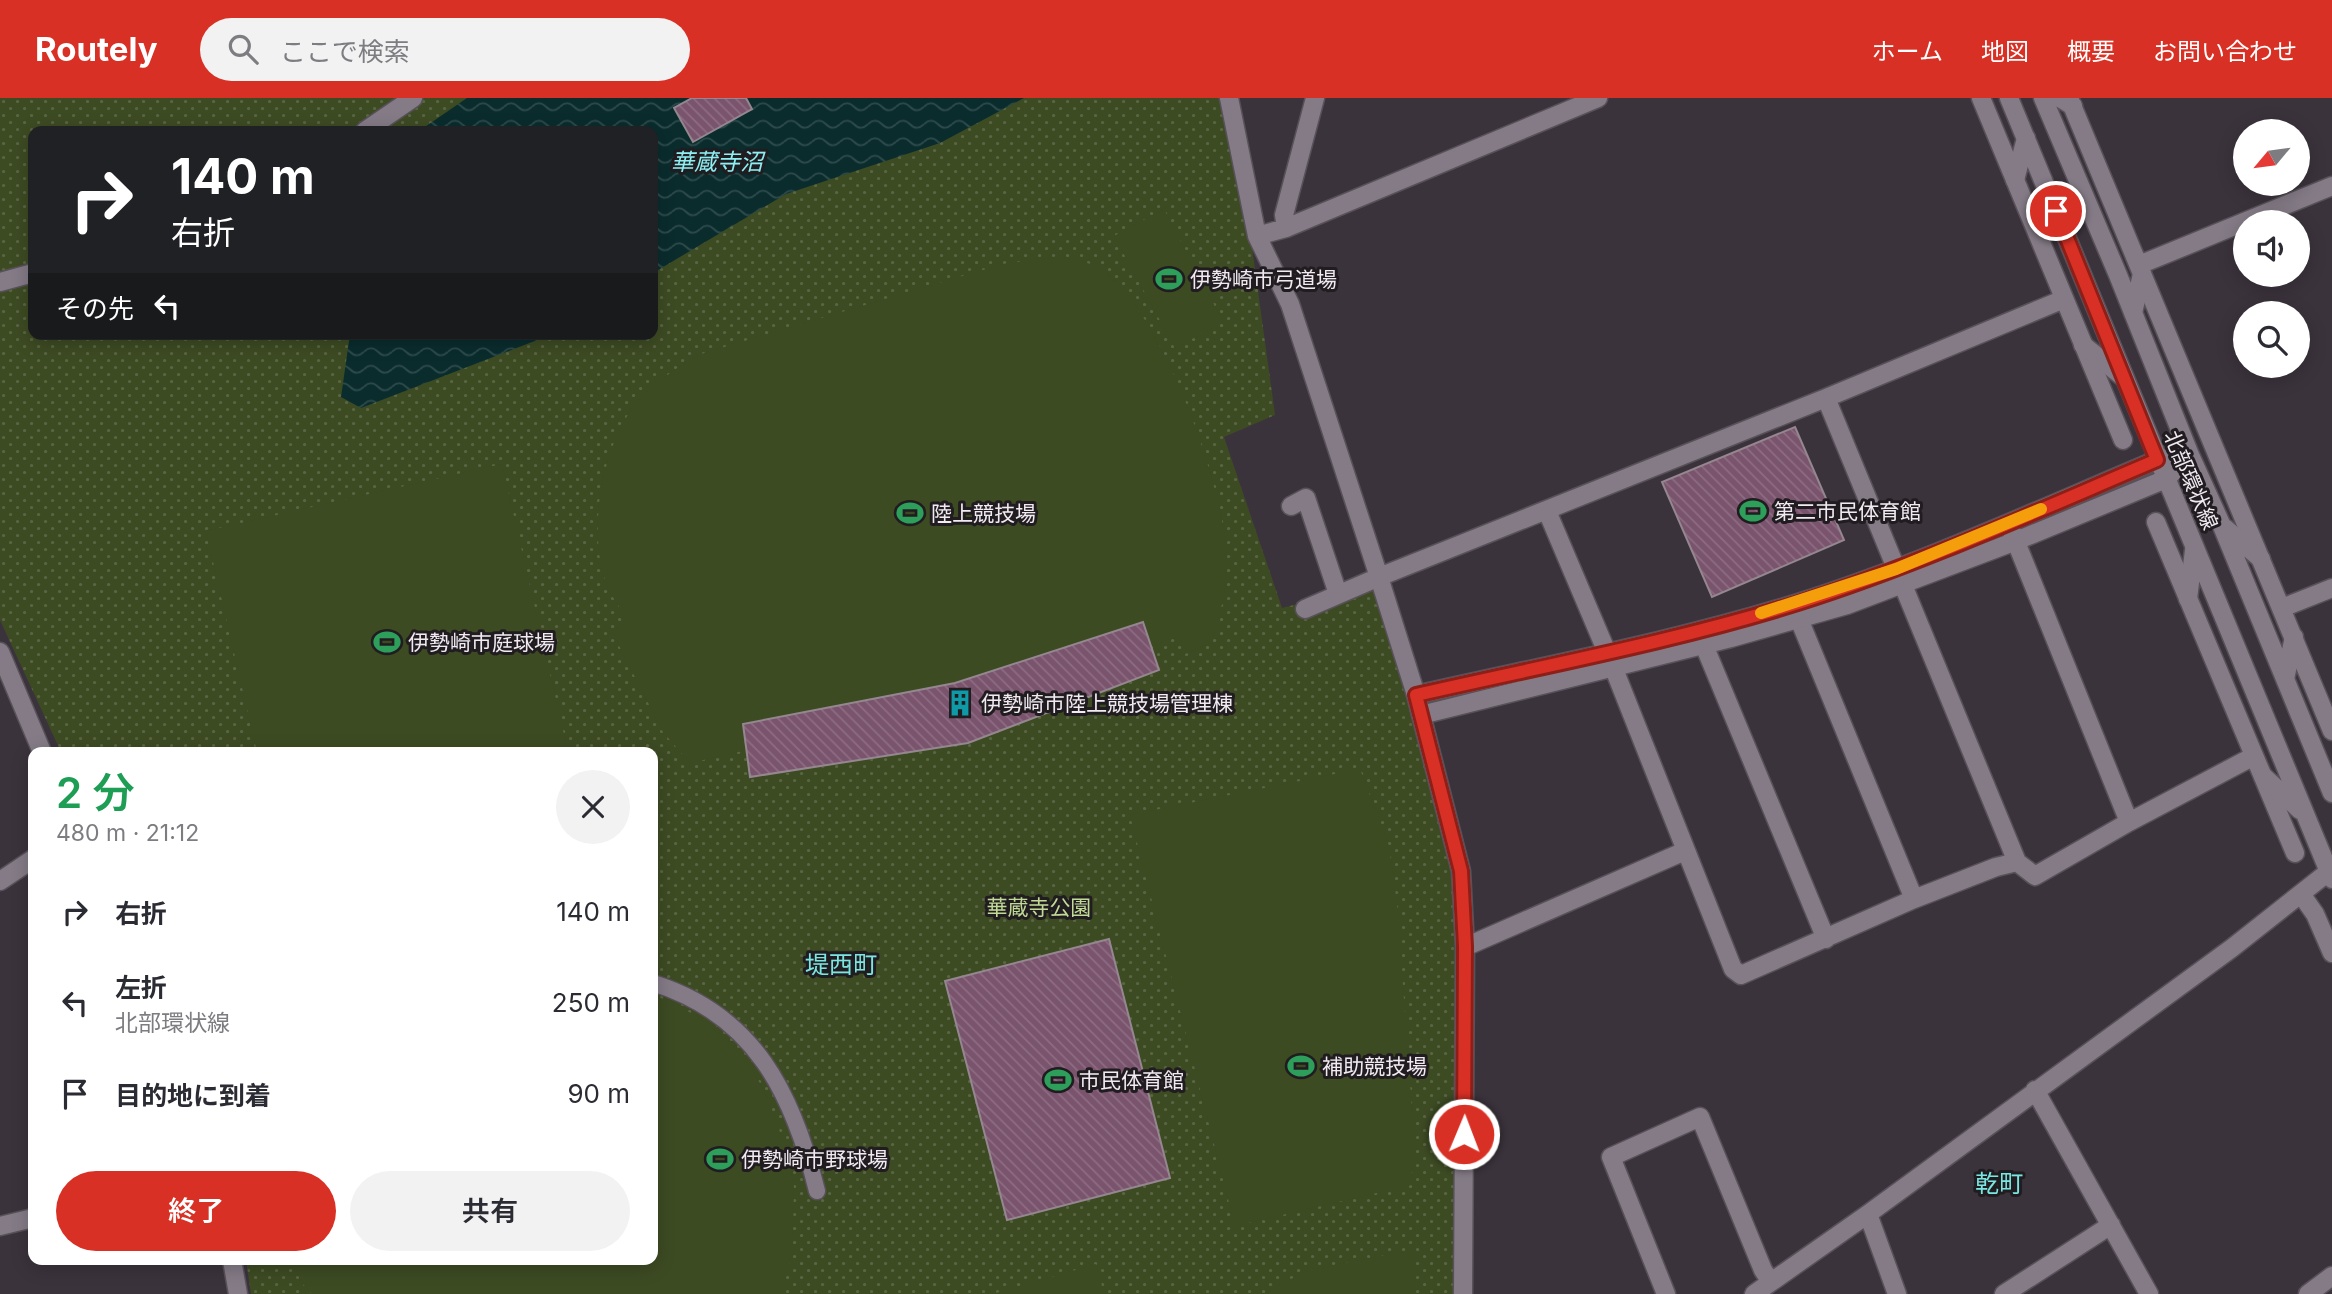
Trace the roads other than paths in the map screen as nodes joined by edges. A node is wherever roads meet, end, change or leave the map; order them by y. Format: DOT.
graph roads {
  1 [pos="413,98"];
  2 [pos="1229,98"];
  3 [pos="1315,98"];
  4 [pos="1598,98"];
  5 [pos="1981,98"];
  6 [pos="2009,98"];
  7 [pos="2043,98"];
  8 [pos="2068,101"];
  9 [pos="372,126"];
  10 [pos="2026,138"];
  11 [pos="2015,180"];
  12 [pos="2332,186"];
  13 [pos="1286,228"];
  14 [pos="1256,236"];
  15 [pos="2141,269"];
  16 [pos="28,273"];
  17 [pos="6,281"];
  18 [pos="2064,299"];
  19 [pos="2133,313"];
  20 [pos="2083,345"];
  21 [pos="2126,379"];
  22 [pos="1826,398"];
  23 [pos="2123,440"];
  24 [pos="2190,455"];
  25 [pos="2157,460"];
  26 [pos="2166,478"];
  27 [pos="1291,506"];
  28 [pos="1547,511"];
  29 [pos="2156,522"];
  30 [pos="2008,523"];
  31 [pos="2222,526"];
  32 [pos="2016,541"];
  33 [pos="2195,547"];
  34 [pos="2262,559"];
  35 [pos="1379,577"];
  36 [pos="1899,577"];
  37 [pos="2332,588"];
  38 [pos="1338,594"];
  39 [pos="2188,599"];
  40 [pos="2282,608"];
  41 [pos="1305,609"];
  42 [pos="1799,619"];
  43 [pos="2294,637"];
  44 [pos="1704,645"];
  45 [pos="0,652"];
  46 [pos="1610,660"];
  47 [pos="2285,679"];
  48 [pos="1416,695"];
  49 [pos="1421,715"];
  50 [pos="2332,731"];
  51 [pos="40,747"];
  52 [pos="2254,756"];
  53 [pos="2263,776"];
  54 [pos="2332,793"];
  55 [pos="2305,815"];
  56 [pos="2129,822"];
  57 [pos="1685,851"];
  58 [pos="2295,853"];
  59 [pos="28,862"];
  60 [pos="2017,862"];
  61 [pos="2331,873"];
  62 [pos="0,881"];
  63 [pos="2301,894"];
  64 [pos="1914,899"];
  65 [pos="1826,939"];
  66 [pos="1465,947"];
  67 [pos="2332,953"];
  68 [pos="658,984"];
  69 [pos="2035,1090"];
  70 [pos="817,1191"];
  71 [pos="1868,1214"];
  72 [pos="28,1219"];
  73 [pos="2111,1225"];
  74 [pos="0,1226"];
  75 [pos="233,1265"];
  76 [pos="2332,1276"];
  77 [pos="1770,1282"];
  78 [pos="238,1294"];
  79 [pos="1463,1294"];
  80 [pos="1666,1294"];
  81 [pos="1754,1294"];
  82 [pos="1896,1294"];
  83 [pos="2004,1294"];
  84 [pos="2149,1294"];
  85 [pos="2308,1294"];
  1 -- 9 [label="street"];
  2 -- 14 [label="street"];
  3 -- 13 [label="street"];
  4 -- 13 [label="street"];
  5 -- 11 [label="street"];
  6 -- 10 [label="street, 北部環状線"];
  7 -- 19 [label="street, 北部環状線"];
  8 -- 15 [label="street"];
  10 -- 11 [label="street"];
  10 -- 21 [label="street, 北部環状線"];
  11 -- 18 [label="street"];
  12 -- 15 [label="street"];
  13 -- 14 [label="street"];
  14 -- 35 [label="street"];
  15 -- 19 [label="street"];
  15 -- 34 [label="street"];
  16 -- 17 [label="street"];
  18 -- 20 [label="street"];
  18 -- 22 [label="street"];
  19 -- 24 [label="street, 北部環状線"];
  20 -- 21 [label="street"];
  20 -- 23 [label="street"];
  21 -- 25 [label="street, 北部環状線"];
  22 -- 28 [label="street"];
  22 -- 36 [label="street"];
  24 -- 25 [label="street"];
  24 -- 26 [label="street"];
  24 -- 31 [label="street, 北部環状線"];
  25 -- 26 [label="street, 北部環状線"];
  25 -- 30 [label="street"];
  26 -- 32 [label="street"];
  26 -- 33 [label="street, 北部環状線"];
  27 -- 38 [label="street"];
  28 -- 35 [label="street"];
  28 -- 46 [label="street"];
  29 -- 39 [label="street"];
  30 -- 32 [label="street"];
  30 -- 36 [label="street"];
  31 -- 34 [label="street"];
  31 -- 47 [label="street, 北部環状線"];
  32 -- 36 [label="street"];
  32 -- 56 [label="street"];
  33 -- 39 [label="street"];
  33 -- 55 [label="street, 北部環状線"];
  34 -- 40 [label="street"];
  35 -- 38 [label="street"];
  35 -- 48 [label="street"];
  36 -- 42 [label="street"];
  36 -- 46 [label="street"];
  36 -- 60 [label="street"];
  37 -- 40 [label="street"];
  38 -- 41 [label="street"];
  39 -- 52 [label="street"];
  40 -- 43 [label="street"];
  42 -- 44 [label="street"];
  42 -- 64 [label="street"];
  43 -- 47 [label="street"];
  43 -- 50 [label="street"];
  44 -- 46 [label="street"];
  44 -- 65 [label="street"];
  45 -- 51 [label="street"];
  46 -- 48 [label="street"];
  46 -- 49 [label="street"];
  46 -- 57 [label="street"];
  47 -- 54 [label="street, 北部環状線"];
  48 -- 49 [label="street"];
  49 -- 66 [label="street"];
  52 -- 53 [label="street"];
  52 -- 56 [label="street"];
  53 -- 55 [label="street"];
  53 -- 58 [label="street"];
  55 -- 61 [label="street, 北部環状線"];
  56 -- 60 [label="street"];
  57 -- 65 [label="street"];
  57 -- 66 [label="street"];
  59 -- 62 [label="street"];
  60 -- 64 [label="street"];
  61 -- 63 [label="street"];
  63 -- 67 [label="street"];
  63 -- 69 [label="street"];
  64 -- 65 [label="street"];
  66 -- 79 [label="street"];
  68 -- 70 [label="street"];
  69 -- 71 [label="street"];
  69 -- 73 [label="street"];
  71 -- 77 [label="street"];
  71 -- 82 [label="street"];
  72 -- 74 [label="street"];
  73 -- 83 [label="street"];
  73 -- 84 [label="street"];
  75 -- 78 [label="street"];
  76 -- 85 [label="street"];
  77 -- 80 [label="street"];
  77 -- 81 [label="street"];
}
